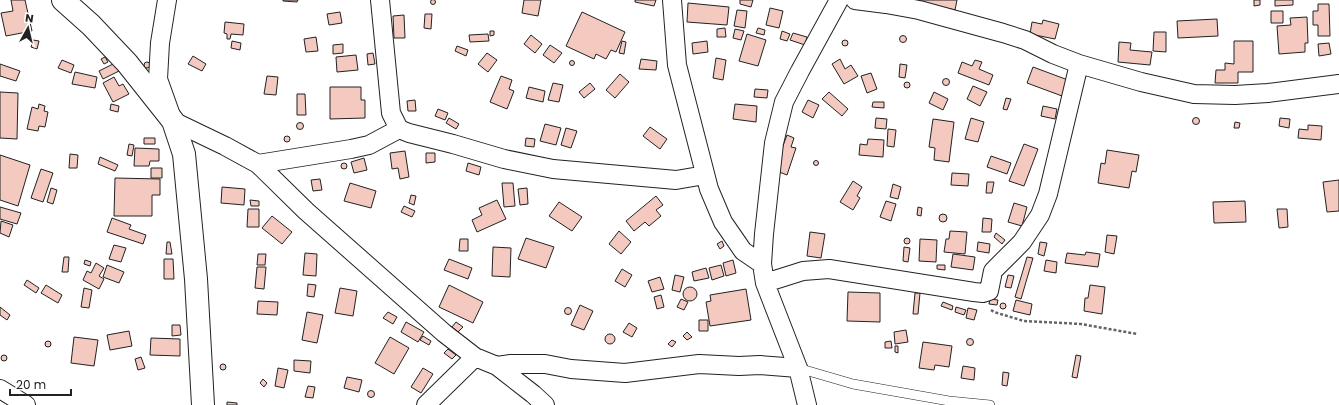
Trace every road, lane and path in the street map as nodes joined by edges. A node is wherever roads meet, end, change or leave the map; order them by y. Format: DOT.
graph roads {
  1 [pos="63,0"];
  2 [pos="167,0"];
  3 [pos="380,0"];
  4 [pos="672,0"];
  5 [pos="839,0"];
  6 [pos="855,0"];
  7 [pos="1079,64"];
  8 [pos="1339,84"];
  9 [pos="173,122"];
  10 [pos="399,129"];
  11 [pos="258,164"];
  12 [pos="704,175"];
  13 [pos="762,264"];
  14 [pos="765,283"];
  15 [pos="989,291"];
  16 [pos="1137,334"];
  17 [pos="475,357"];
  18 [pos="497,366"];
  19 [pos="798,368"];
  20 [pos="0,390"];
  21 [pos="26,405"];
  22 [pos="203,405"];
  23 [pos="426,405"];
  24 [pos="545,405"];
  25 [pos="807,405"];
  26 [pos="990,405"];
  1 -- 9 [label="street"];
  2 -- 9 [label="street"];
  3 -- 10 [label="street"];
  4 -- 12 [label="street"];
  5 -- 13 [label="street"];
  6 -- 7 [label="street"];
  7 -- 8 [label="street"];
  7 -- 15 [label="street"];
  9 -- 11 [label="street"];
  9 -- 22 [label="street"];
  10 -- 11 [label="street"];
  10 -- 12 [label="street"];
  11 -- 17 [label="street"];
  12 -- 13 [label="street"];
  13 -- 14 [label="street"];
  14 -- 15 [label="street"];
  14 -- 19 [label="street"];
  15 -- 16 [label="path"];
  17 -- 18 [label="street"];
  17 -- 23 [label="street"];
  18 -- 19 [label="street"];
  18 -- 24 [label="street"];
  19 -- 25 [label="street"];
  19 -- 26 [label="lane"];
  20 -- 21 [label="street"];
}
